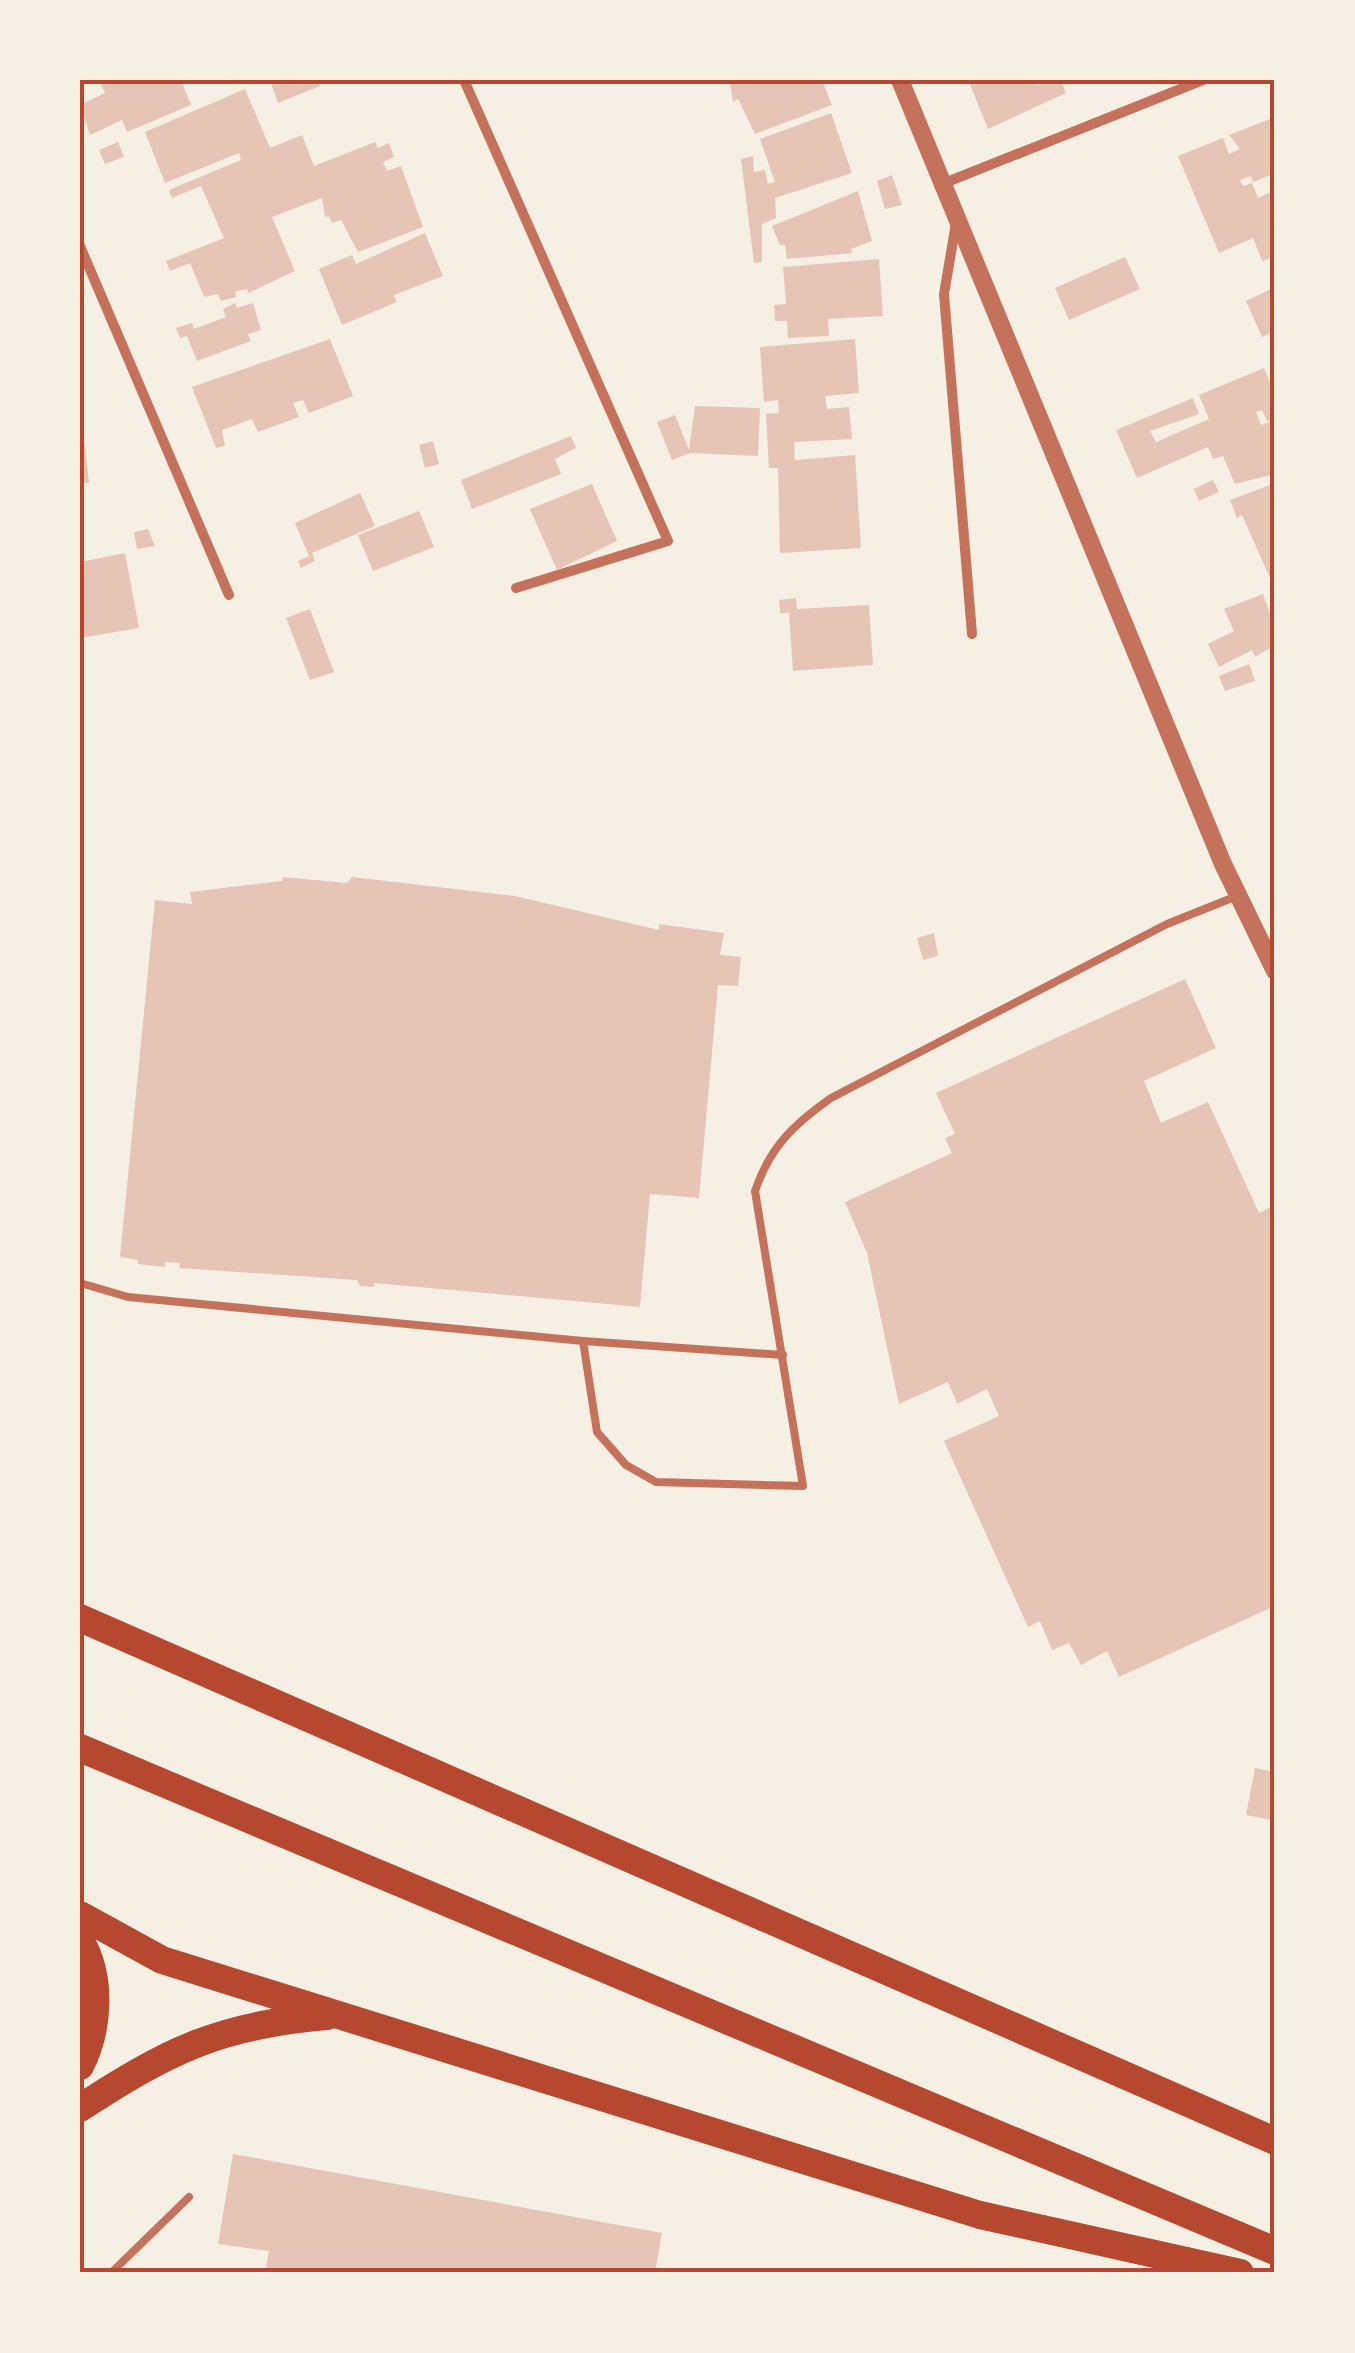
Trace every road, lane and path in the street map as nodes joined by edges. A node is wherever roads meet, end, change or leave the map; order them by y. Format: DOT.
graph roads {
  1 [pos="464,80"];
  2 [pos="900,80"];
  3 [pos="1202,80"];
  4 [pos="941,184"];
  5 [pos="956,222"];
  6 [pos="80,246"];
  7 [pos="516,588"];
  8 [pos="228,595"];
  9 [pos="972,634"];
  10 [pos="1237,896"];
  11 [pos="1275,971"];
  12 [pos="80,1283"];
  13 [pos="583,1341"];
  14 [pos="783,1355"];
  15 [pos="80,1618"];
  16 [pos="80,1748"];
  17 [pos="80,1915"];
  18 [pos="80,1940"];
  19 [pos="344,2015"];
  20 [pos="80,2066"];
  21 [pos="80,2108"];
  22 [pos="1275,2141"];
  23 [pos="189,2197"];
  24 [pos="1275,2250"];
  25 [pos="110,2273"];
  26 [pos="1240,2273"];
  1 -- 7 [label="street"];
  2 -- 4 [label="street"];
  3 -- 4 [label="street"];
  4 -- 5 [label="street"];
  5 -- 9 [label="street"];
  5 -- 10 [label="street"];
  6 -- 8 [label="street"];
  10 -- 11 [label="street"];
  10 -- 14 [label="lane"];
  12 -- 13 [label="lane"];
  13 -- 14 [label="lane"];
  13 -- 14 [label="lane"];
  15 -- 22 [label="highway"];
  16 -- 24 [label="highway"];
  17 -- 19 [label="highway"];
  18 -- 20 [label="highway"];
  19 -- 21 [label="highway"];
  19 -- 26 [label="highway"];
  23 -- 25 [label="lane"];
}
